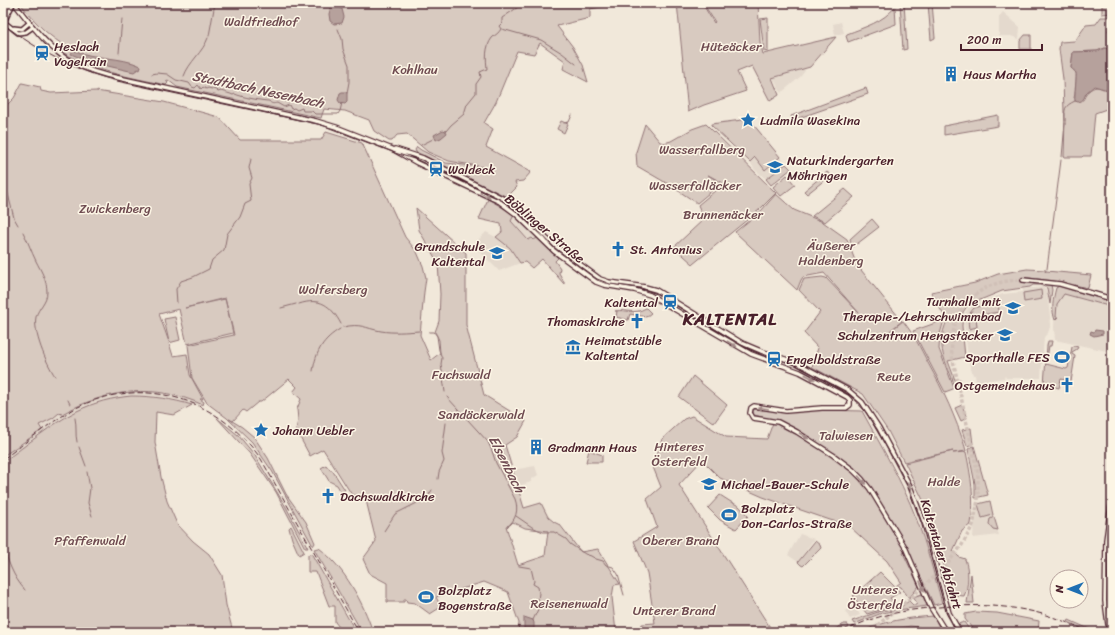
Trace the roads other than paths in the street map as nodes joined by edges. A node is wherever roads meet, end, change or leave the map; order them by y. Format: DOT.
graph roads {
  1 [pos="4,3"];
  2 [pos="13,3"];
  3 [pos="3,6"];
  4 [pos="3,22"];
  5 [pos="29,23"];
  6 [pos="11,27"];
  7 [pos="33,27"];
  8 [pos="392,148"];
  9 [pos="1023,280"];
  10 [pos="1112,299"];
  11 [pos="773,355"];
  12 [pos="1112,498"];
  13 [pos="946,632"];
  14 [pos="960,632"];
  15 [pos="1109,632"];
  1 -- 3 [label="highway"];
  2 -- 4 [label="highway, bridge"];
  2 -- 5 [label="main road, Böblinger Straße"];
  4 -- 6 [label="street"];
  5 -- 6 [label="street"];
  5 -- 7 [label="main road, Böblinger Straße"];
  6 -- 7 [label="street"];
  7 -- 8 [label="main road, Böblinger Straße"];
  8 -- 11 [label="main road, Böblinger Straße"];
  8 -- 13 [label="main road, Böblinger Straße, one-way"];
  9 -- 10 [label="main road"];
  14 -- 11 [label="main road, Kaltentaler Abfahrt, one-way"];
  12 -- 15 [label="main road"];
}
